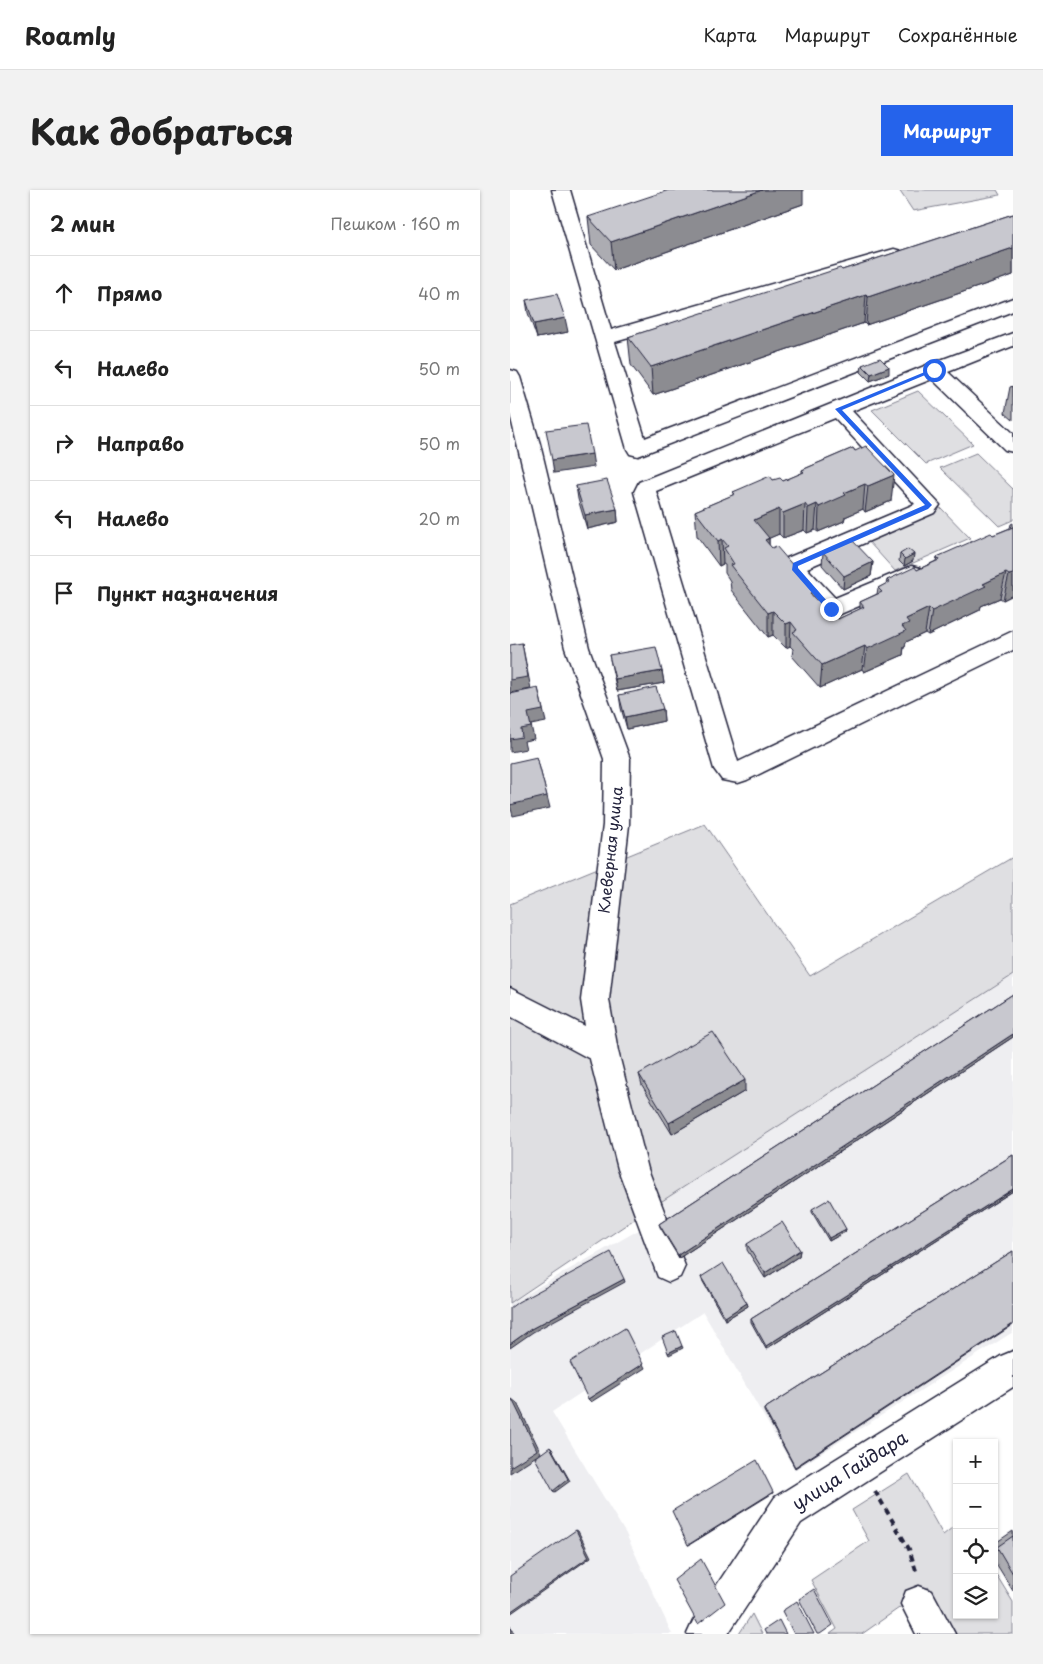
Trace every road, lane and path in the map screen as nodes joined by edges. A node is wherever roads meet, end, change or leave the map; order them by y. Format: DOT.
graph roads {
  1 [pos="561,190"];
  2 [pos="908,250"];
  3 [pos="1013,304"];
  4 [pos="604,339"];
  5 [pos="1013,339"];
  6 [pos="934,370"];
  7 [pos="510,377"];
  8 [pos="838,409"];
  9 [pos="1013,445"];
  10 [pos="928,567"];
  11 [pos="1013,640"];
  12 [pos="510,1001"];
  13 [pos="603,1051"];
  14 [pos="669,1266"];
  15 [pos="1013,1368"];
  16 [pos="860,1464"];
  17 [pos="928,1619"];
  18 [pos="706,1634"];
  1 -- 4 [label="street"];
  2 -- 4 [label="street"];
  3 -- 4 [label="street"];
  5 -- 6 [label="street"];
  6 -- 8 [label="street"];
  6 -- 9 [label="street"];
  7 -- 13 [label="street, Клеверная улица"];
  8 -- 10 [label="street"];
  8 -- 11 [label="street"];
  12 -- 13 [label="street"];
  13 -- 14 [label="street, Клеверная улица"];
  15 -- 16 [label="street, улица Гайдара"];
  16 -- 17 [label="path"];
  16 -- 18 [label="street, улица Гайдара"];
}
